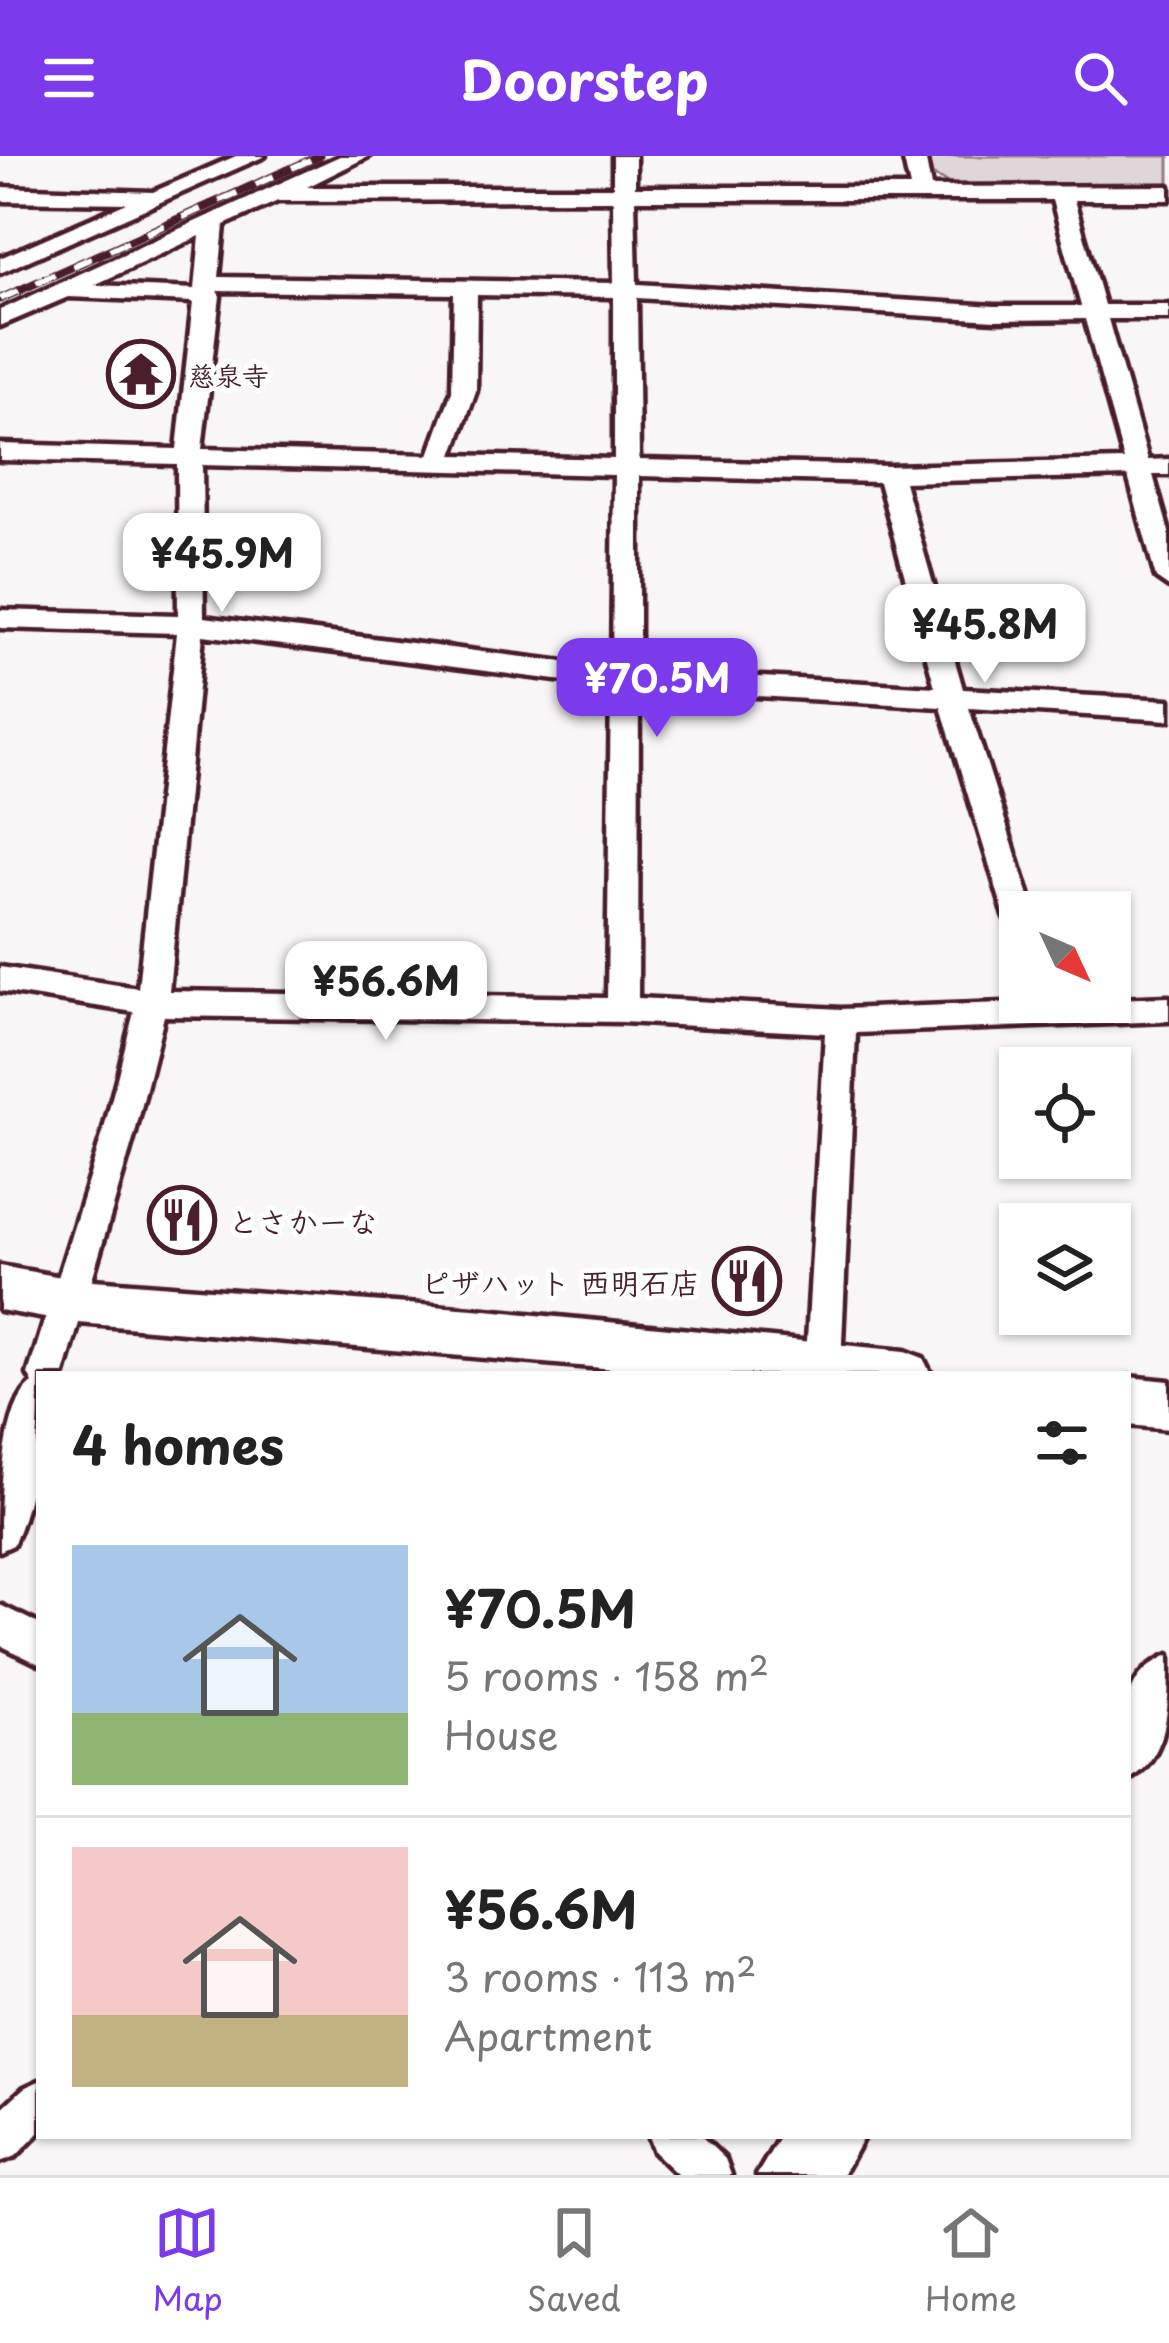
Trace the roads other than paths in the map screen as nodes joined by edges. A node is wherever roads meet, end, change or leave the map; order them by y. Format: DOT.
graph roads {
  1 [pos="254,156"];
  2 [pos="358,156"];
  3 [pos="623,156"];
  4 [pos="914,156"];
  5 [pos="223,163"];
  6 [pos="198,180"];
  7 [pos="1169,193"];
  8 [pos="0,194"];
  9 [pos="276,194"];
  10 [pos="922,194"];
  11 [pos="624,196"];
  12 [pos="1061,196"];
  13 [pos="160,197"];
  14 [pos="242,209"];
  15 [pos="213,222"];
  16 [pos="0,266"];
  17 [pos="466,287"];
  18 [pos="64,290"];
  19 [pos="209,290"];
  20 [pos="625,290"];
  21 [pos="1091,311"];
  22 [pos="1169,312"];
  23 [pos="0,319"];
  24 [pos="0,452"];
  25 [pos="189,455"];
  26 [pos="437,466"];
  27 [pos="1169,467"];
  28 [pos="1136,469"];
  29 [pos="627,470"];
  30 [pos="890,474"];
  31 [pos="1169,578"];
  32 [pos="0,619"];
  33 [pos="191,624"];
  34 [pos="626,679"];
  35 [pos="956,699"];
  36 [pos="1169,710"];
  37 [pos="1013,891"];
  38 [pos="0,979"];
  39 [pos="152,1004"];
  40 [pos="1131,1009"];
  41 [pos="622,1010"];
  42 [pos="1169,1010"];
  43 [pos="999,1011"];
  44 [pos="841,1021"];
  45 [pos="0,1288"];
  46 [pos="67,1300"];
  47 [pos="818,1369"];
  48 [pos="47,1371"];
  49 [pos="853,1371"];
  50 [pos="1131,1401"];
  51 [pos="1169,1405"];
  52 [pos="36,1407"];
  53 [pos="0,1533"];
  54 [pos="0,1624"];
  55 [pos="36,1643"];
  56 [pos="1169,1687"];
  57 [pos="1131,1744"];
  58 [pos="36,2106"];
  59 [pos="673,2139"];
  60 [pos="825,2139"];
  61 [pos="0,2140"];
  62 [pos="709,2175"];
  63 [pos="794,2175"];
  1 -- 5 [label="street"];
  2 -- 9 [label="street"];
  3 -- 11 [label="street"];
  4 -- 10 [label="street"];
  5 -- 6 [label="street"];
  6 -- 13 [label="street"];
  6 -- 14 [label="street"];
  7 -- 12 [label="street"];
  8 -- 13 [label="street"];
  9 -- 11 [label="street"];
  9 -- 14 [label="street"];
  10 -- 11 [label="street"];
  10 -- 12 [label="street"];
  11 -- 20 [label="street"];
  12 -- 21 [label="street"];
  13 -- 16 [label="street"];
  14 -- 15 [label="street"];
  15 -- 18 [label="street"];
  15 -- 19 [label="street"];
  17 -- 19 [label="street"];
  17 -- 20 [label="street"];
  17 -- 26 [label="street"];
  18 -- 19 [label="street"];
  18 -- 23 [label="street"];
  19 -- 25 [label="street"];
  20 -- 21 [label="street"];
  20 -- 29 [label="street"];
  21 -- 22 [label="street"];
  21 -- 28 [label="street"];
  24 -- 25 [label="street"];
  25 -- 26 [label="street"];
  25 -- 33 [label="street"];
  26 -- 29 [label="street"];
  27 -- 28 [label="street"];
  28 -- 30 [label="street"];
  28 -- 31 [label="street"];
  29 -- 30 [label="street"];
  29 -- 34 [label="street"];
  30 -- 35 [label="street"];
  32 -- 33 [label="street"];
  33 -- 34 [label="street"];
  33 -- 39 [label="street"];
  34 -- 35 [label="street"];
  34 -- 41 [label="street"];
  35 -- 36 [label="street"];
  35 -- 37 [label="street"];
  38 -- 39 [label="street"];
  39 -- 41 [label="street"];
  39 -- 46 [label="street"];
  40 -- 42 [label="street"];
  41 -- 44 [label="street"];
  43 -- 44 [label="street"];
  44 -- 47 [label="street"];
  45 -- 46 [label="street"];
  46 -- 47 [label="street"];
  46 -- 48 [label="street"];
  47 -- 49 [label="street"];
  50 -- 51 [label="street"];
  52 -- 53 [label="street"];
  54 -- 55 [label="street"];
  56 -- 57 [label="main road"];
  58 -- 61 [label="street"];
  59 -- 62 [label="street"];
  60 -- 63 [label="main road"];
}
